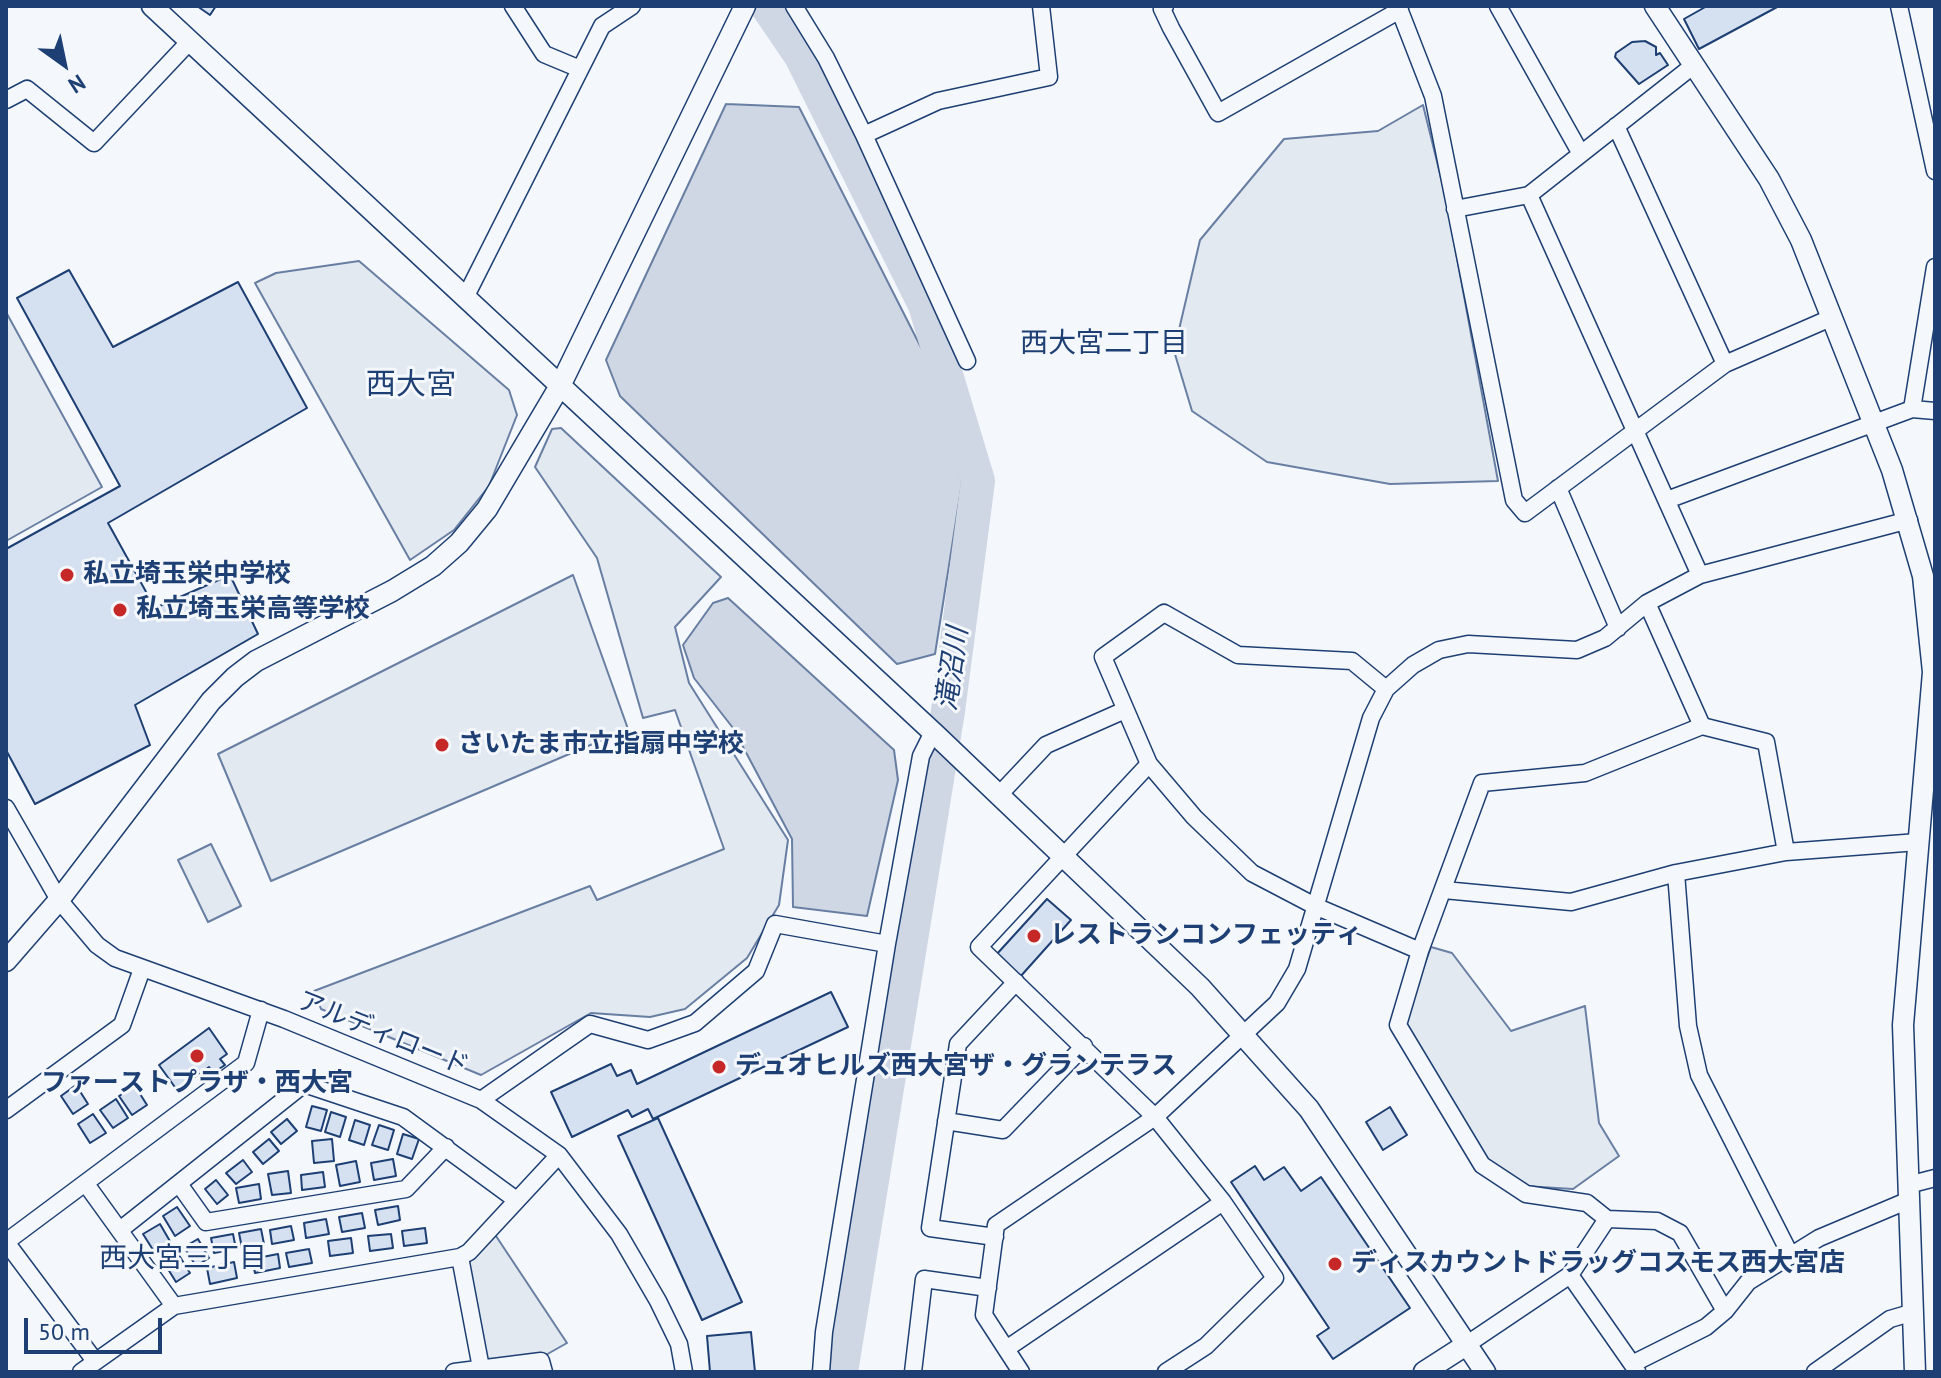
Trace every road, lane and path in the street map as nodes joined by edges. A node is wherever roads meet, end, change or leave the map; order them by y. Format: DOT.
graph roads {
  1 [pos="152,6"];
  2 [pos="513,6"];
  3 [pos="632,6"];
  4 [pos="794,6"];
  5 [pos="1041,6"];
  6 [pos="1165,6"];
  7 [pos="1498,6"];
  8 [pos="1655,6"];
  9 [pos="1899,6"];
  10 [pos="743,7"];
  11 [pos="1399,8"];
  12 [pos="190,41"];
  13 [pos="1694,65"];
  14 [pos="580,69"];
  15 [pos="6,100"];
  16 [pos="1616,126"];
  17 [pos="864,135"];
  18 [pos="1581,154"];
  19 [pos="1935,171"];
  20 [pos="1529,195"];
  21 [pos="1455,209"];
  22 [pos="1935,267"];
  23 [pos="466,296"];
  24 [pos="1833,317"];
  25 [pos="967,361"];
  26 [pos="1725,364"];
  27 [pos="561,384"];
  28 [pos="1912,409"];
  29 [pos="1935,411"];
  30 [pos="1876,424"];
  31 [pos="1637,430"];
  32 [pos="1558,488"];
  33 [pos="1667,500"];
  34 [pos="1909,520"];
  35 [pos="1700,575"];
  36 [pos="1647,603"];
  37 [pos="1618,628"];
  38 [pos="1386,689"];
  39 [pos="1125,710"];
  40 [pos="1702,726"];
  41 [pos="940,739"];
  42 [pos="1149,764"];
  43 [pos="999,795"];
  44 [pos="6,808"];
  45 [pos="1918,842"];
  46 [pos="1786,852"];
  47 [pos="1065,856"];
  48 [pos="1676,873"];
  49 [pos="1444,890"];
  50 [pos="59,900"];
  51 [pos="1315,906"];
  52 [pos="887,944"];
  53 [pos="1420,951"];
  54 [pos="6,961"];
  55 [pos="142,969"];
  56 [pos="1016,982"];
  57 [pos="261,1010"];
  58 [pos="1246,1035"];
  59 [pos="1084,1046"];
  60 [pos="481,1100"];
  61 [pos="6,1110"];
  62 [pos="1155,1117"];
  63 [pos="946,1121"];
  64 [pos="446,1147"];
  65 [pos="559,1155"];
  66 [pos="1935,1178"];
  67 [pos="86,1184"];
  68 [pos="179,1184"];
  69 [pos="1908,1192"];
  70 [pos="515,1199"];
  71 [pos="1223,1202"];
  72 [pos="1607,1219"];
  73 [pos="120,1230"];
  74 [pos="995,1237"];
  75 [pos="1791,1256"];
  76 [pos="460,1257"];
  77 [pos="1570,1275"];
  78 [pos="988,1288"];
  79 [pos="174,1306"];
  80 [pos="1725,1311"];
  81 [pos="1914,1312"];
  82 [pos="1466,1345"];
  83 [pos="1006,1349"];
  84 [pos="95,1361"];
  85 [pos="481,1368"];
  86 [pos="1635,1368"];
  87 [pos="81,1372"];
  88 [pos="454,1372"];
  89 [pos="544,1372"];
  90 [pos="684,1372"];
  91 [pos="821,1372"];
  92 [pos="913,1372"];
  93 [pos="1021,1372"];
  94 [pos="1166,1372"];
  95 [pos="1424,1372"];
  96 [pos="1485,1372"];
  97 [pos="1815,1372"];
  98 [pos="1915,1372"];
  1 -- 12 [label="street"];
  2 -- 14 [label="street"];
  3 -- 14 [label="street"];
  4 -- 17 [label="street"];
  5 -- 17 [label="street"];
  6 -- 11 [label="street"];
  7 -- 18 [label="street"];
  8 -- 13 [label="street"];
  9 -- 19 [label="street"];
  10 -- 27 [label="street"];
  11 -- 21 [label="street"];
  12 -- 15 [label="street"];
  12 -- 23 [label="street"];
  13 -- 16 [label="street"];
  13 -- 24 [label="street"];
  14 -- 23 [label="street"];
  16 -- 18 [label="street"];
  16 -- 26 [label="street"];
  17 -- 25 [label="street"];
  18 -- 20 [label="street"];
  20 -- 21 [label="street"];
  20 -- 31 [label="street"];
  21 -- 32 [label="street"];
  22 -- 28 [label="street"];
  23 -- 27 [label="street"];
  24 -- 26 [label="street"];
  24 -- 30 [label="street"];
  26 -- 31 [label="street"];
  27 -- 41 [label="street"];
  27 -- 50 [label="street"];
  28 -- 29 [label="street"];
  28 -- 30 [label="street"];
  30 -- 33 [label="street"];
  30 -- 34 [label="street"];
  31 -- 32 [label="street"];
  31 -- 33 [label="street"];
  32 -- 37 [label="street"];
  33 -- 35 [label="street"];
  34 -- 35 [label="street"];
  34 -- 45 [label="street"];
  35 -- 36 [label="street"];
  36 -- 37 [label="street"];
  36 -- 40 [label="street"];
  37 -- 38 [label="street"];
  38 -- 39 [label="street"];
  38 -- 51 [label="street"];
  39 -- 42 [label="street"];
  39 -- 43 [label="street"];
  40 -- 46 [label="street"];
  40 -- 49 [label="street"];
  41 -- 43 [label="street"];
  41 -- 52 [label="street"];
  42 -- 47 [label="street"];
  42 -- 51 [label="street"];
  43 -- 47 [label="street"];
  44 -- 50 [label="street, アルディロード"];
  45 -- 46 [label="street"];
  45 -- 69 [label="street"];
  46 -- 48 [label="street"];
  47 -- 56 [label="street"];
  47 -- 58 [label="street"];
  48 -- 49 [label="street"];
  48 -- 75 [label="street"];
  49 -- 53 [label="street"];
  50 -- 54 [label="street"];
  50 -- 55 [label="street, アルディロード"];
  51 -- 53 [label="street"];
  51 -- 58 [label="street"];
  52 -- 60 [label="street"];
  52 -- 91 [label="street"];
  53 -- 72 [label="street"];
  55 -- 57 [label="street, アルディロード"];
  55 -- 61 [label="street"];
  56 -- 59 [label="street"];
  56 -- 63 [label="street"];
  57 -- 60 [label="street, アルディロード"];
  57 -- 67 [label="street"];
  58 -- 62 [label="street"];
  58 -- 82 [label="street"];
  59 -- 62 [label="street"];
  59 -- 63 [label="street"];
  60 -- 65 [label="street, アルディロード"];
  62 -- 71 [label="street"];
  62 -- 74 [label="street"];
  63 -- 74 [label="street"];
  64 -- 68 [label="street"];
  64 -- 68 [label="street"];
  64 -- 70 [label="street"];
  65 -- 70 [label="street"];
  65 -- 90 [label="street, アルディロード"];
  66 -- 69 [label="street"];
  67 -- 73 [label="street"];
  67 -- 84 [label="street"];
  68 -- 73 [label="street"];
  69 -- 75 [label="street"];
  69 -- 81 [label="street"];
  70 -- 76 [label="street"];
  71 -- 83 [label="street"];
  71 -- 94 [label="street"];
  72 -- 77 [label="street"];
  72 -- 80 [label="street"];
  73 -- 79 [label="street"];
  74 -- 78 [label="street"];
  75 -- 80 [label="street"];
  76 -- 79 [label="street"];
  76 -- 85 [label="street"];
  77 -- 82 [label="street"];
  77 -- 86 [label="street"];
  78 -- 83 [label="street"];
  78 -- 92 [label="street"];
  79 -- 84 [label="street"];
  80 -- 86 [label="street"];
  81 -- 97 [label="street"];
  81 -- 98 [label="street"];
  82 -- 95 [label="street"];
  82 -- 96 [label="street"];
  83 -- 93 [label="street"];
  84 -- 87 [label="street"];
  85 -- 88 [label="street"];
  85 -- 89 [label="street"];
}
